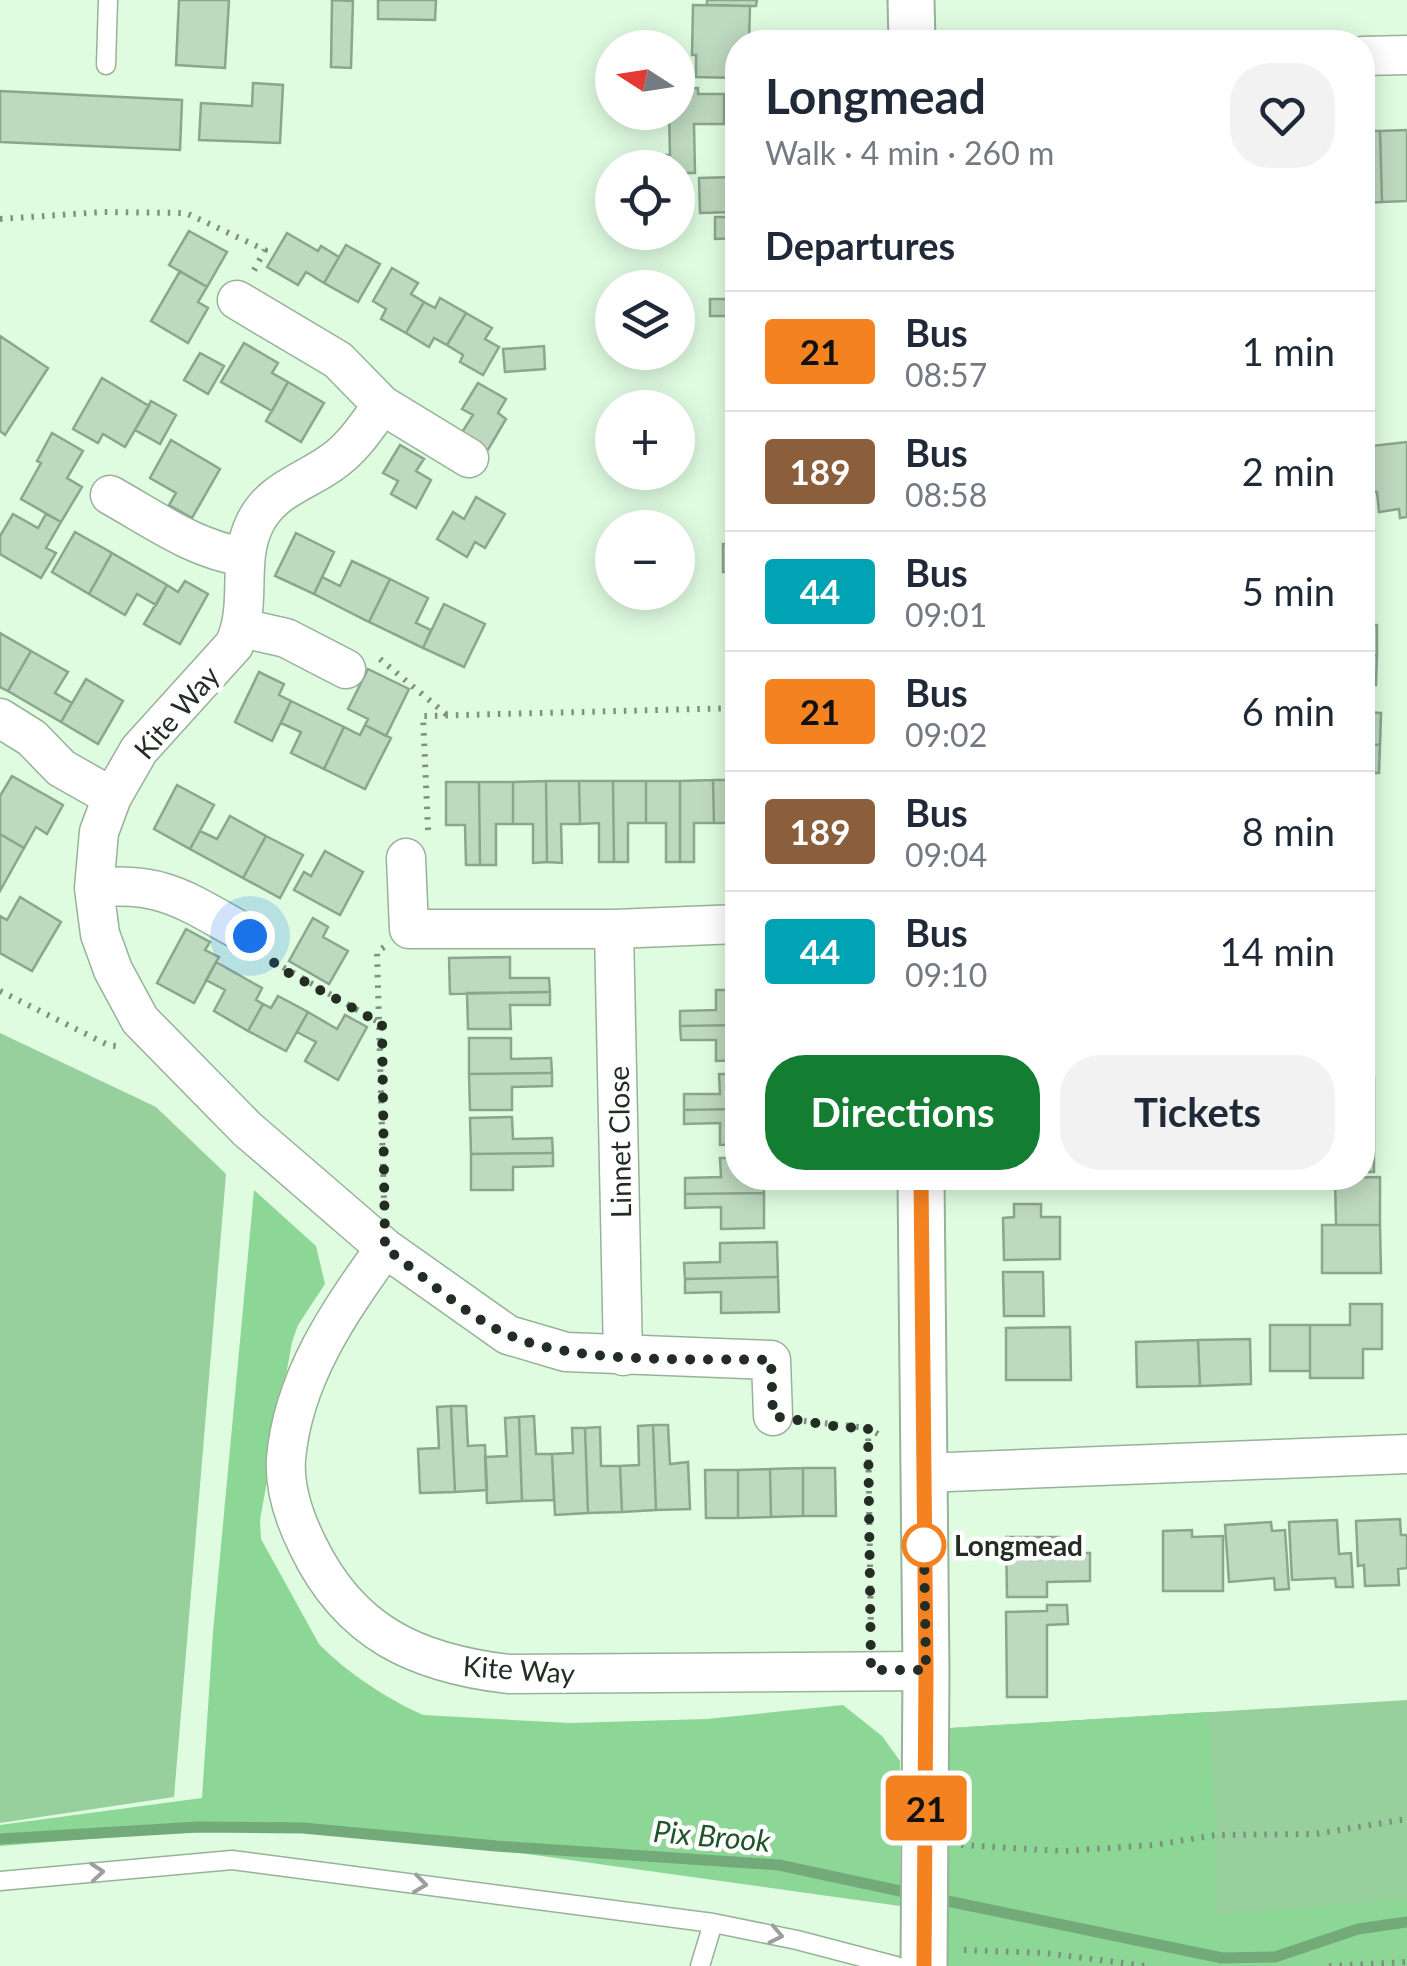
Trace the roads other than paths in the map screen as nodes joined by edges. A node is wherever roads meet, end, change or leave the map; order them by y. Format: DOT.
graph roads {
  1 [pos="108,0"];
  2 [pos="910,0"];
  3 [pos="911,30"];
  4 [pos="1407,55"];
  5 [pos="1375,56"];
  6 [pos="106,65"];
  7 [pos="238,300"];
  8 [pos="382,406"];
  9 [pos="469,458"];
  10 [pos="110,494"];
  11 [pos="245,557"];
  12 [pos="242,628"];
  13 [pos="346,669"];
  14 [pos="0,718"];
  15 [pos="112,797"];
  16 [pos="406,858"];
  17 [pos="94,888"];
  18 [pos="725,925"];
  19 [pos="614,929"];
  20 [pos="250,936"];
  21 [pos="921,1190"];
  22 [pos="385,1248"];
  23 [pos="623,1356"];
  24 [pos="773,1416"];
  25 [pos="1407,1454"];
  26 [pos="923,1473"];
  27 [pos="926,1670"];
  28 [pos="0,1881"];
  29 [pos="713,1923"];
  30 [pos="917,1954"];
  31 [pos="700,1966"];
  1 -- 6 [label="lane"];
  2 -- 3 [label="street"];
  4 -- 5 [label="street"];
  7 -- 8 [label="street"];
  8 -- 9 [label="street"];
  8 -- 11 [label="street"];
  10 -- 11 [label="street"];
  11 -- 12 [label="street"];
  12 -- 13 [label="street"];
  12 -- 15 [label="street, Kite Way"];
  14 -- 15 [label="street"];
  15 -- 17 [label="street, Kite Way"];
  16 -- 19 [label="street"];
  17 -- 20 [label="street"];
  17 -- 22 [label="street, Kite Way"];
  18 -- 19 [label="street"];
  19 -- 23 [label="street, Linnet Close"];
  21 -- 26 [label="street"];
  22 -- 23 [label="street, Kite Way"];
  22 -- 27 [label="street, Kite Way"];
  23 -- 24 [label="street, Kite Way"];
  25 -- 26 [label="street"];
  26 -- 27 [label="street"];
  27 -- 30 [label="street"];
  28 -- 29 [label="lane, one-way"];
  29 -- 30 [label="lane, one-way"];
  29 -- 31 [label="lane"];
}
